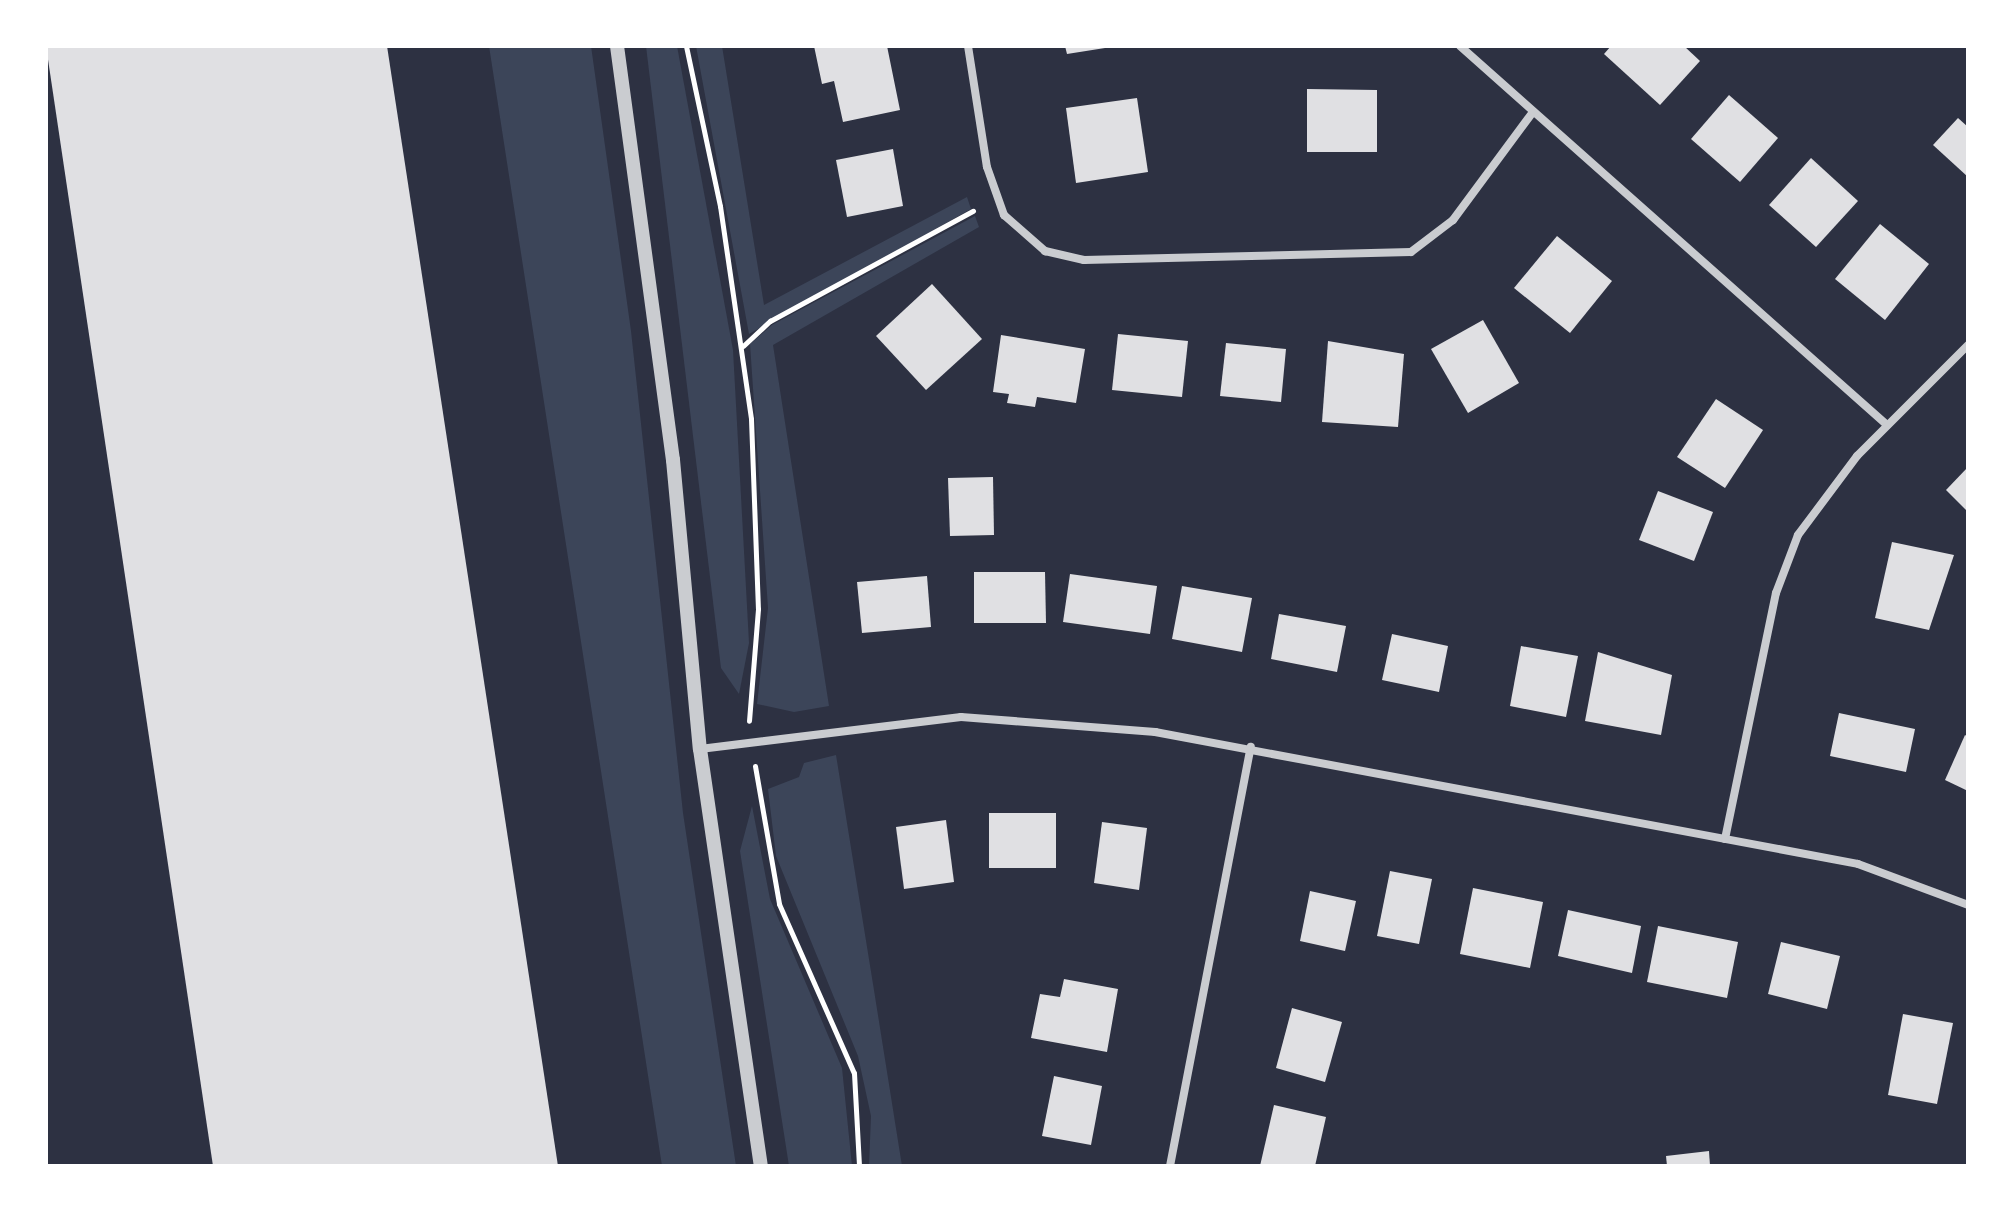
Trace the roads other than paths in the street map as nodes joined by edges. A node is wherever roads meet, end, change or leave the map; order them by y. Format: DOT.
graph roads {
  1 [pos="617,46"];
  2 [pos="968,46"];
  3 [pos="1460,46"];
  4 [pos="1533,112"];
  5 [pos="1968,345"];
  6 [pos="1887,425"];
  7 [pos="1251,747"];
  8 [pos="700,749"];
  9 [pos="1725,839"];
  10 [pos="1968,905"];
  11 [pos="761,1166"];
  12 [pos="1170,1166"];
  1 -- 8 [label="street"];
  2 -- 4 [label="street"];
  3 -- 4 [label="street"];
  4 -- 6 [label="street"];
  5 -- 6 [label="street"];
  6 -- 9 [label="street"];
  7 -- 8 [label="street"];
  7 -- 9 [label="street"];
  7 -- 12 [label="street"];
  8 -- 11 [label="street"];
  9 -- 10 [label="street"];
}
